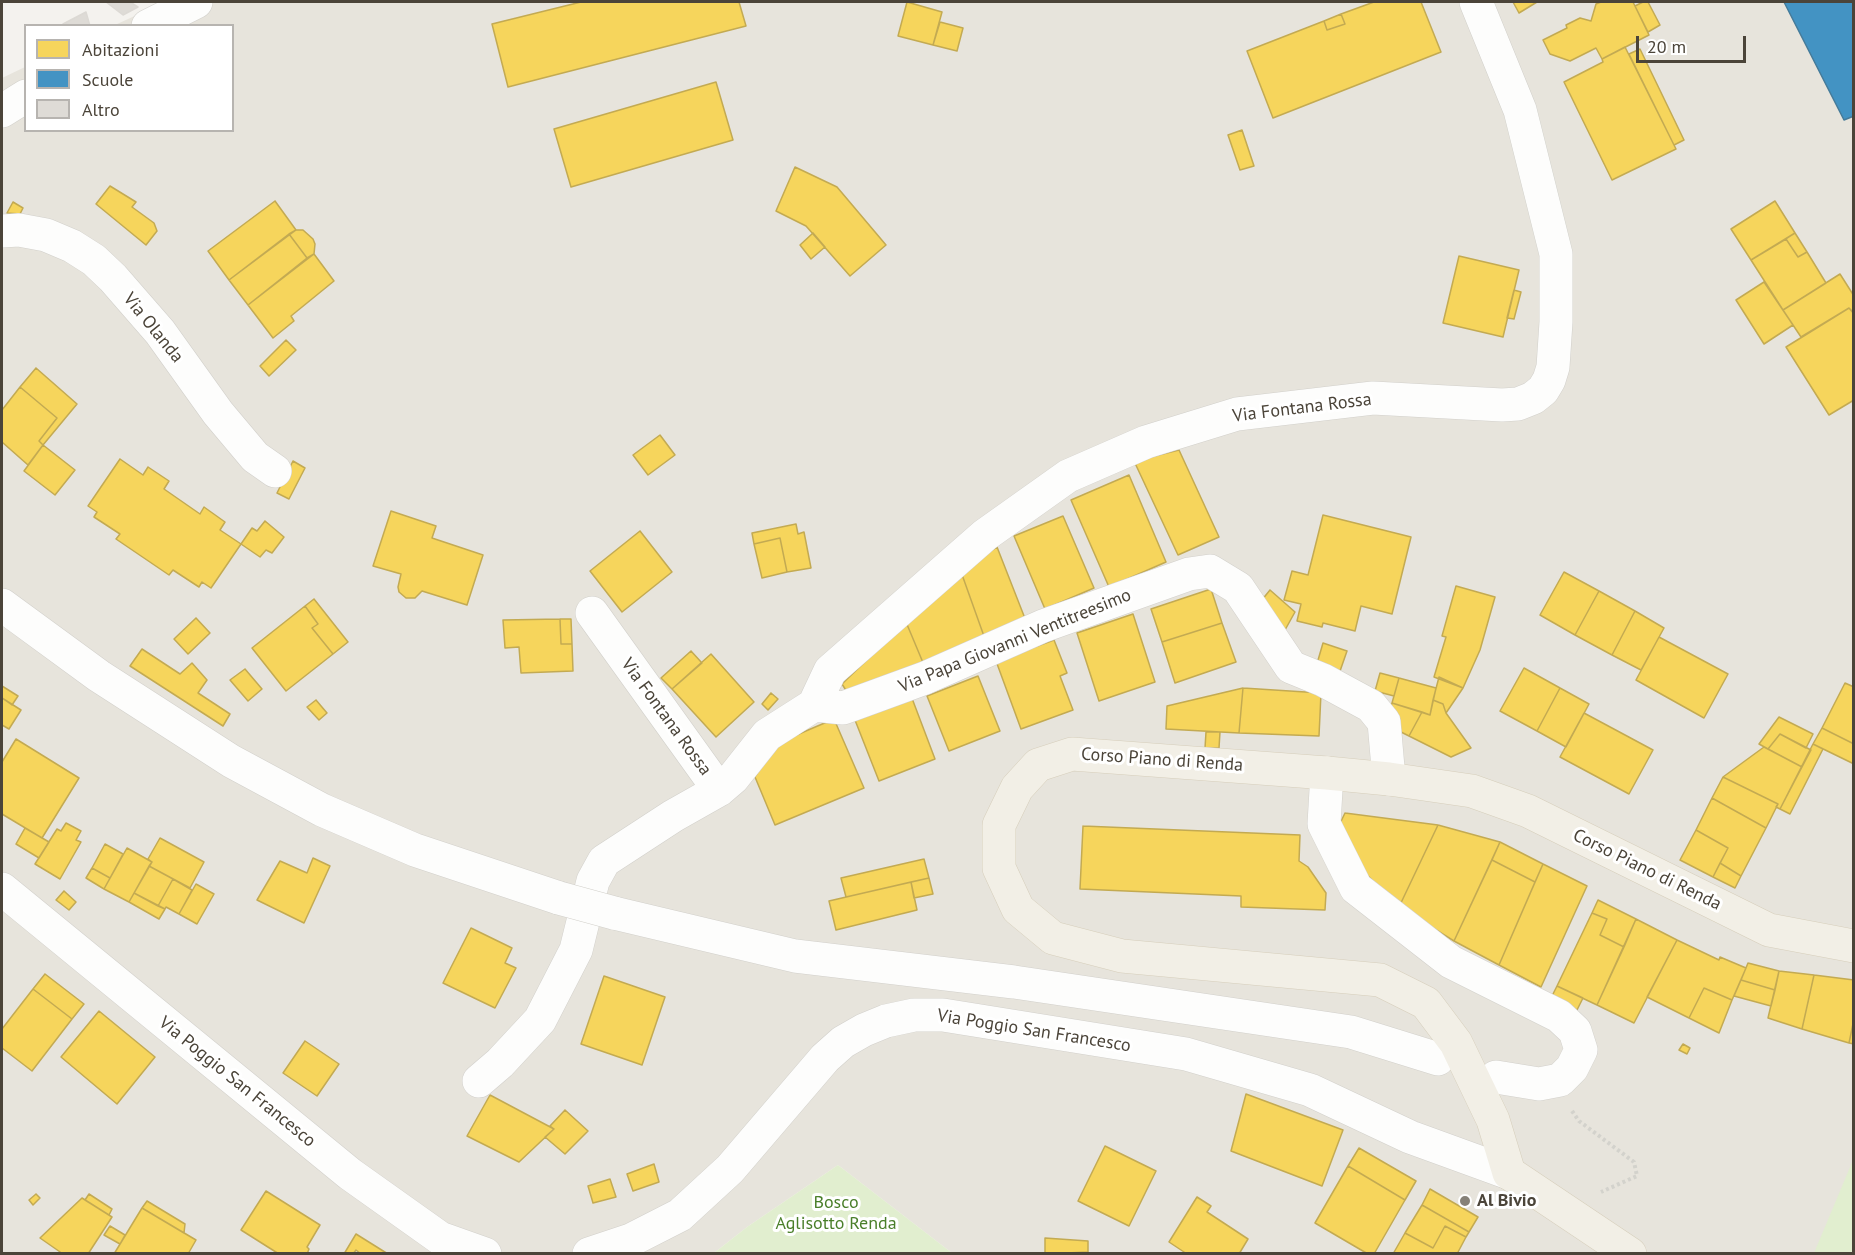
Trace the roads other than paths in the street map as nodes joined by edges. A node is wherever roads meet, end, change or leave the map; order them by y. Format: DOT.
graph roads {
  1 [pos="196,2"];
  2 [pos="1476,2"];
  3 [pos="152,24"];
  4 [pos="24,97"];
  5 [pos="2,111"];
  6 [pos="2,231"];
  7 [pos="274,471"];
  8 [pos="2,605"];
  9 [pos="592,613"];
  10 [pos="814,705"];
  11 [pos="1327,773"];
  12 [pos="1389,779"];
  13 [pos="719,790"];
  14 [pos="2,889"];
  15 [pos="1854,946"];
  16 [pos="1438,1059"];
  17 [pos="1496,1077"];
  18 [pos="479,1081"];
  19 [pos="1509,1173"];
  20 [pos="680,1215"];
  21 [pos="485,1254"];
  22 [pos="589,1254"];
  23 [pos="646,1254"];
  24 [pos="1630,1254"];
  1 -- 3 [label="street"];
  2 -- 10 [label="street, Via Fontana Rossa"];
  4 -- 5 [label="street"];
  6 -- 7 [label="street, Via Olanda"];
  8 -- 16 [label="street, bridge"];
  9 -- 13 [label="street, Via Fontana Rossa"];
  10 -- 12 [label="street, Via Papa Giovanni Ventitreesimo"];
  10 -- 13 [label="street, Via Fontana Rossa"];
  11 -- 12 [label="main road, Corso Piano di Renda"];
  11 -- 17 [label="street"];
  11 -- 19 [label="main road, Corso Piano di Renda"];
  12 -- 15 [label="main road, Corso Piano di Renda"];
  13 -- 18 [label="street"];
  14 -- 21 [label="street, Via Poggio San Francesco"];
  19 -- 20 [label="street, Via Poggio San Francesco"];
  19 -- 24 [label="main road"];
  20 -- 22 [label="street, Via Poggio San Francesco"];
  20 -- 23 [label="street"];
}
